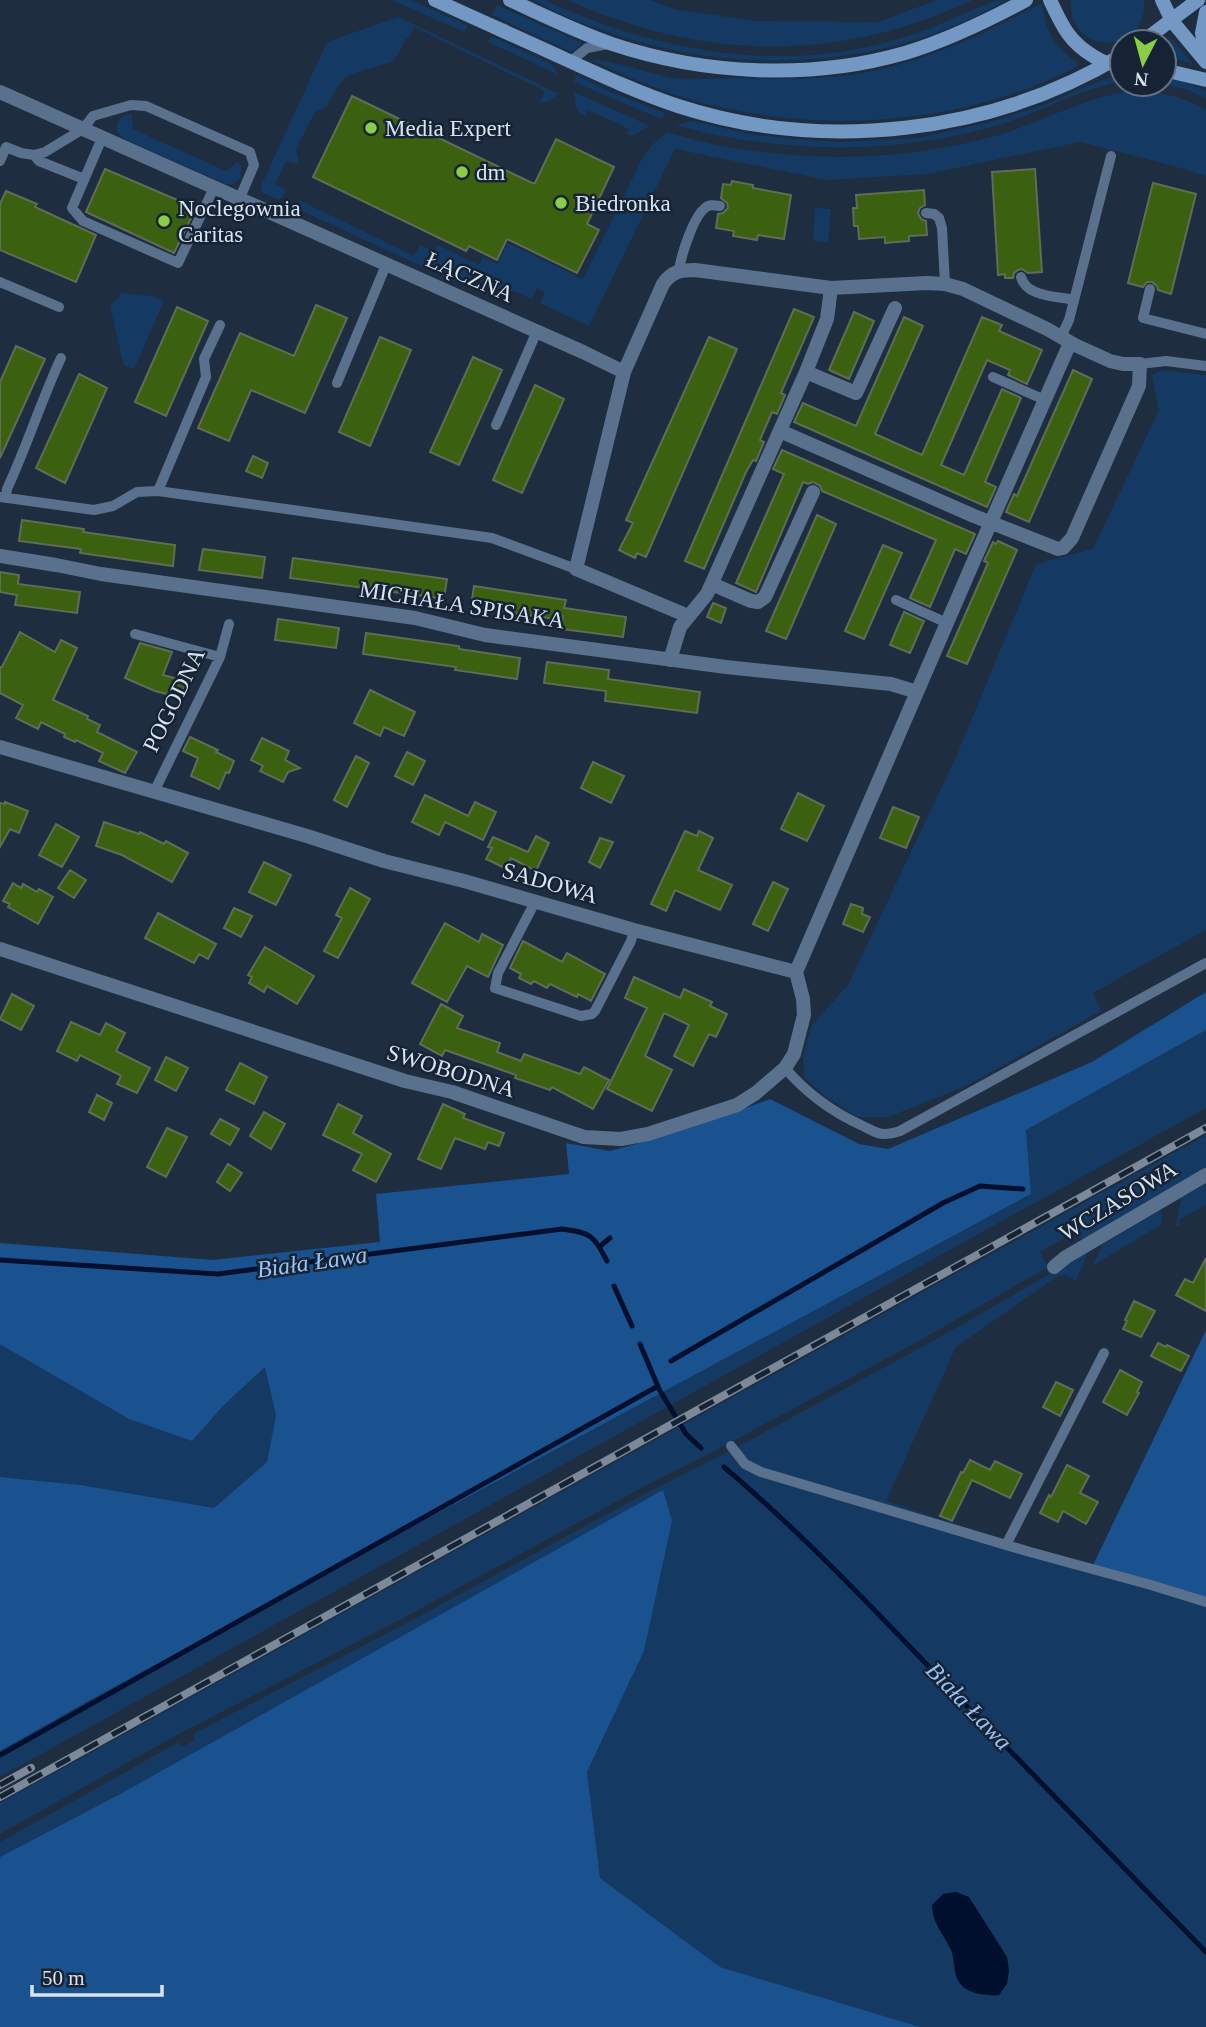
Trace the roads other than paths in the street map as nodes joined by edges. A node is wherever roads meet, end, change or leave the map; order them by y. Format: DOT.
graph roads {
  1 [pos="435,0"];
  2 [pos="510,0"];
  3 [pos="1026,0"];
  4 [pos="1050,0"];
  5 [pos="1162,0"];
  6 [pos="1198,0"];
  7 [pos="1206,12"];
  8 [pos="1172,21"];
  9 [pos="1162,28"];
  10 [pos="611,43"];
  11 [pos="1206,56"];
  12 [pos="1108,61"];
  13 [pos="570,62"];
  14 [pos="1206,62"];
  15 [pos="1108,66"];
  16 [pos="1178,73"];
  17 [pos="1206,80"];
  18 [pos="0,92"];
  19 [pos="83,129"];
  20 [pos="102,138"];
  21 [pos="3,145"];
  22 [pos="34,155"];
  23 [pos="1111,156"];
  24 [pos="0,161"];
  25 [pos="84,179"];
  26 [pos="214,188"];
  27 [pos="239,200"];
  28 [pos="720,206"];
  29 [pos="926,213"];
  30 [pos="386,265"];
  31 [pos="679,270"];
  32 [pos="1021,277"];
  33 [pos="0,282"];
  34 [pos="945,284"];
  35 [pos="831,288"];
  36 [pos="1150,289"];
  37 [pos="1074,300"];
  38 [pos="60,307"];
  39 [pos="895,308"];
  40 [pos="220,325"];
  41 [pos="537,331"];
  42 [pos="1206,334"];
  43 [pos="1066,340"];
  44 [pos="61,358"];
  45 [pos="1140,364"];
  46 [pos="1206,365"];
  47 [pos="624,372"];
  48 [pos="806,372"];
  49 [pos="993,377"];
  50 [pos="337,383"];
  51 [pos="1045,400"];
  52 [pos="496,425"];
  53 [pos="780,431"];
  54 [pos="158,491"];
  55 [pos="814,492"];
  56 [pos="3,498"];
  57 [pos="990,523"];
  58 [pos="0,556"];
  59 [pos="576,569"];
  60 [pos="712,584"];
  61 [pos="896,600"];
  62 [pos="688,616"];
  63 [pos="947,623"];
  64 [pos="229,624"];
  65 [pos="135,634"];
  66 [pos="220,657"];
  67 [pos="670,660"];
  68 [pos="917,692"];
  69 [pos="0,747"];
  70 [pos="154,792"];
  71 [pos="535,902"];
  72 [pos="634,930"];
  73 [pos="0,949"];
  74 [pos="1206,963"];
  75 [pos="796,972"];
  76 [pos="785,1068"];
  77 [pos="1206,1175"];
  78 [pos="1055,1267"];
  79 [pos="1104,1353"];
  80 [pos="732,1446"];
  81 [pos="1006,1545"];
  82 [pos="1206,1602"];
  1 -- 13 [label="street"];
  2 -- 10 [label="street"];
  3 -- 10 [label="street"];
  4 -- 12 [label="street"];
  5 -- 8 [label="street"];
  6 -- 8 [label="street"];
  7 -- 11 [label="street"];
  8 -- 9 [label="street"];
  8 -- 14 [label="street"];
  10 -- 13 [label="lane"];
  13 -- 15 [label="street"];
  16 -- 17 [label="street"];
  18 -- 19 [label="street, ŁĄCZNA"];
  19 -- 20 [label="street, ŁĄCZNA"];
  19 -- 22 [label="lane"];
  19 -- 27 [label="lane"];
  20 -- 25 [label="lane"];
  20 -- 26 [label="street, ŁĄCZNA"];
  21 -- 22 [label="lane"];
  21 -- 24 [label="lane"];
  22 -- 25 [label="lane"];
  23 -- 37 [label="lane"];
  25 -- 26 [label="lane"];
  26 -- 27 [label="street, ŁĄCZNA"];
  27 -- 30 [label="street, ŁĄCZNA"];
  28 -- 31 [label="lane"];
  29 -- 34 [label="lane"];
  30 -- 41 [label="street, ŁĄCZNA"];
  30 -- 50 [label="lane"];
  31 -- 35 [label="street"];
  31 -- 47 [label="street"];
  32 -- 37 [label="lane"];
  33 -- 38 [label="lane"];
  34 -- 35 [label="street"];
  34 -- 43 [label="street"];
  35 -- 48 [label="street"];
  36 -- 42 [label="lane"];
  37 -- 43 [label="lane"];
  39 -- 48 [label="street"];
  40 -- 54 [label="lane"];
  41 -- 47 [label="street, ŁĄCZNA"];
  41 -- 52 [label="lane"];
  43 -- 45 [label="street"];
  43 -- 51 [label="street"];
  44 -- 56 [label="lane"];
  45 -- 46 [label="lane"];
  45 -- 57 [label="street"];
  47 -- 59 [label="street"];
  48 -- 53 [label="street"];
  49 -- 51 [label="lane"];
  51 -- 57 [label="street"];
  53 -- 57 [label="street"];
  53 -- 60 [label="street"];
  54 -- 56 [label="lane"];
  54 -- 59 [label="lane"];
  55 -- 60 [label="street"];
  57 -- 63 [label="street"];
  58 -- 67 [label="street, MICHAŁA SPISAKA"];
  59 -- 62 [label="street"];
  60 -- 62 [label="street"];
  61 -- 63 [label="lane"];
  62 -- 67 [label="street"];
  63 -- 68 [label="street"];
  64 -- 66 [label="lane, POGODNA"];
  65 -- 66 [label="lane"];
  66 -- 70 [label="lane, POGODNA"];
  67 -- 68 [label="street, MICHAŁA SPISAKA"];
  68 -- 75 [label="street"];
  69 -- 70 [label="street, SADOWA"];
  70 -- 71 [label="street, SADOWA"];
  71 -- 72 [label="street, SADOWA"];
  71 -- 72 [label="lane"];
  72 -- 75 [label="street, SADOWA"];
  73 -- 76 [label="street, SWOBODNA"];
  74 -- 76 [label="lane"];
  75 -- 76 [label="street, SWOBODNA"];
  77 -- 78 [label="street, WCZASOWA"];
  79 -- 81 [label="lane"];
  80 -- 81 [label="lane"];
  81 -- 82 [label="lane"];
}
